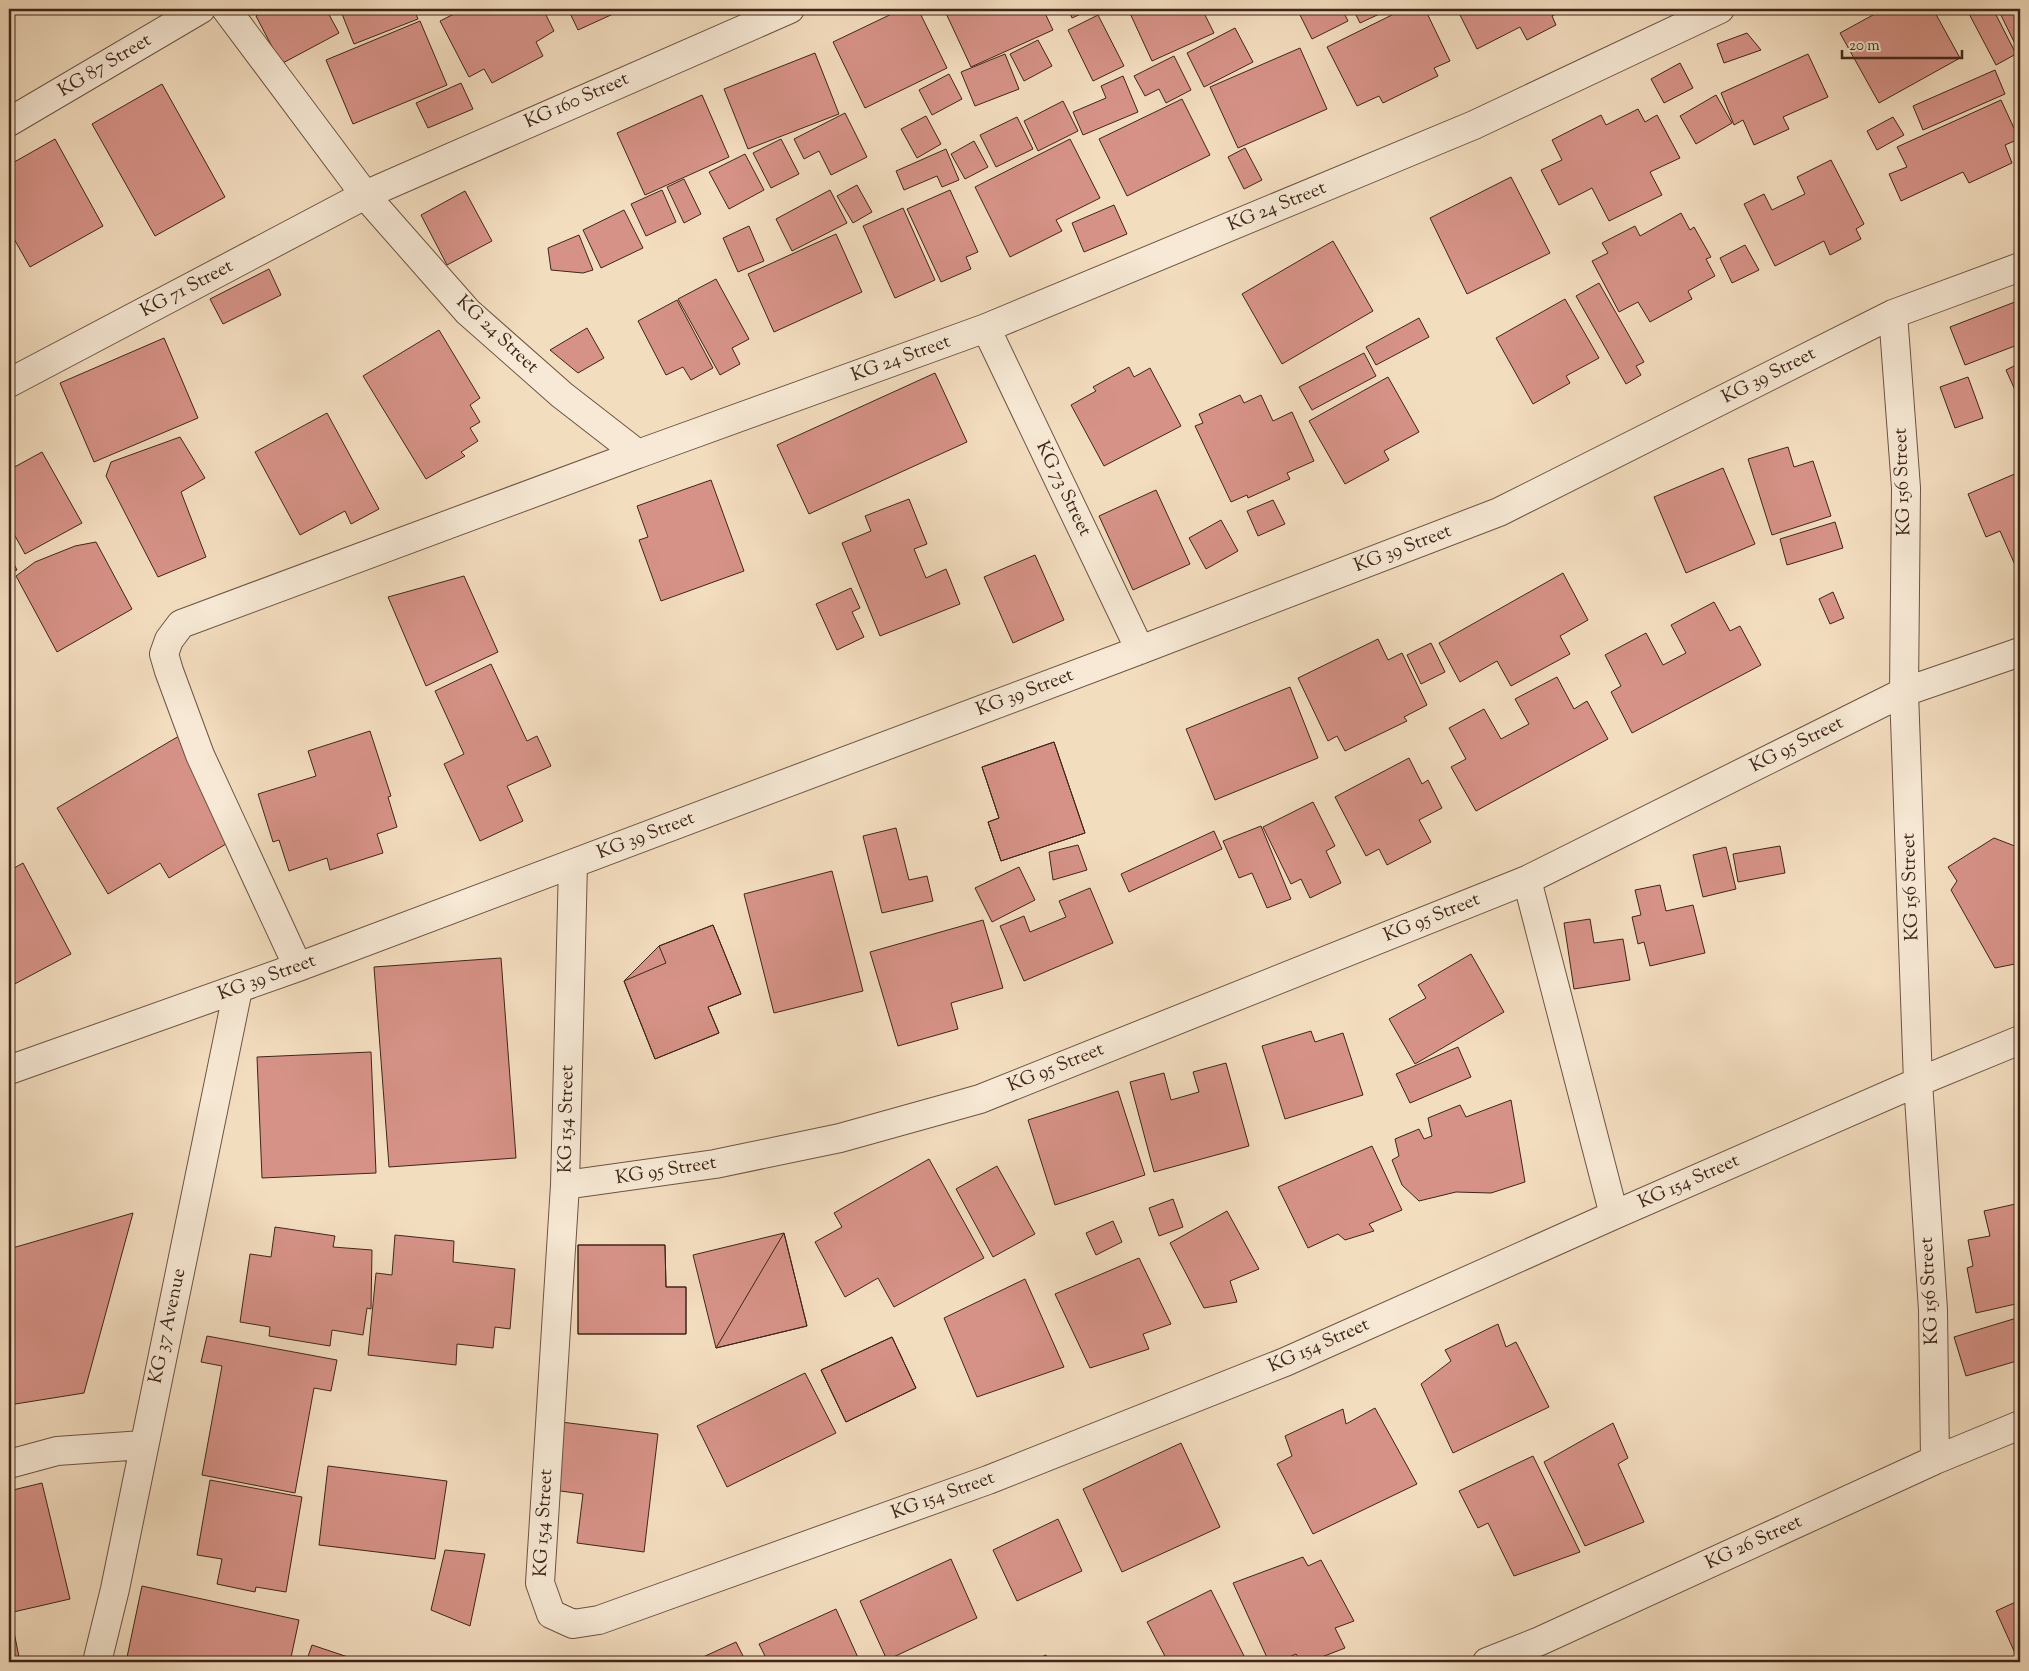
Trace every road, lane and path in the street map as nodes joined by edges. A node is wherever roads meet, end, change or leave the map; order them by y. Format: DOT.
graph roads {
  1 [pos="201,9"];
  2 [pos="226,9"];
  3 [pos="790,9"];
  4 [pos="1720,9"];
  5 [pos="9,122"];
  6 [pos="365,194"];
  7 [pos="2020,267"];
  8 [pos="1893,314"];
  9 [pos="986,328"];
  10 [pos="9,383"];
  11 [pos="638,454"];
  12 [pos="1140,650"];
  13 [pos="2020,652"];
  14 [pos="1904,692"];
  15 [pos="573,864"];
  16 [pos="1527,880"];
  17 [pos="298,967"];
  18 [pos="238,989"];
  19 [pos="2020,1040"];
  20 [pos="9,1070"];
  21 [pos="1918,1082"];
  22 [pos="565,1185"];
  23 [pos="1614,1215"];
  24 [pos="2020,1425"];
  25 [pos="143,1445"];
  26 [pos="1935,1460"];
  27 [pos="9,1464"];
  28 [pos="97,1662"];
  29 [pos="1487,1662"];
  1 -- 5 [label="street, KG 87 Street"];
  2 -- 6 [label="street, KG 24 Street"];
  3 -- 6 [label="street, KG 160 Street"];
  4 -- 9 [label="street, KG 24 Street"];
  6 -- 10 [label="street, KG 71 Street"];
  6 -- 11 [label="street, KG 24 Street"];
  7 -- 8 [label="street, KG 39 Street"];
  8 -- 12 [label="street, KG 39 Street"];
  8 -- 14 [label="street, KG 156 Street"];
  9 -- 11 [label="street, KG 24 Street"];
  9 -- 12 [label="street, KG 73 Street"];
  11 -- 17 [label="street"];
  12 -- 15 [label="street, KG 39 Street"];
  13 -- 14 [label="street, KG 95 Street"];
  14 -- 16 [label="street, KG 95 Street"];
  14 -- 21 [label="street, KG 156 Street"];
  15 -- 17 [label="street, KG 39 Street"];
  15 -- 22 [label="street, KG 154 Street"];
  16 -- 22 [label="street, KG 95 Street"];
  16 -- 23 [label="street"];
  17 -- 18 [label="street, KG 39 Street"];
  18 -- 20 [label="street, KG 39 Street"];
  18 -- 25 [label="street, KG 37 Avenue"];
  19 -- 21 [label="street, KG 154 Street"];
  21 -- 23 [label="street, KG 154 Street"];
  21 -- 26 [label="street, KG 156 Street"];
  22 -- 23 [label="street, KG 154 Street"];
  24 -- 26 [label="street, KG 26 Street"];
  25 -- 27 [label="street"];
  25 -- 28 [label="street, KG 37 Avenue"];
  26 -- 29 [label="street, KG 26 Street"];
}
